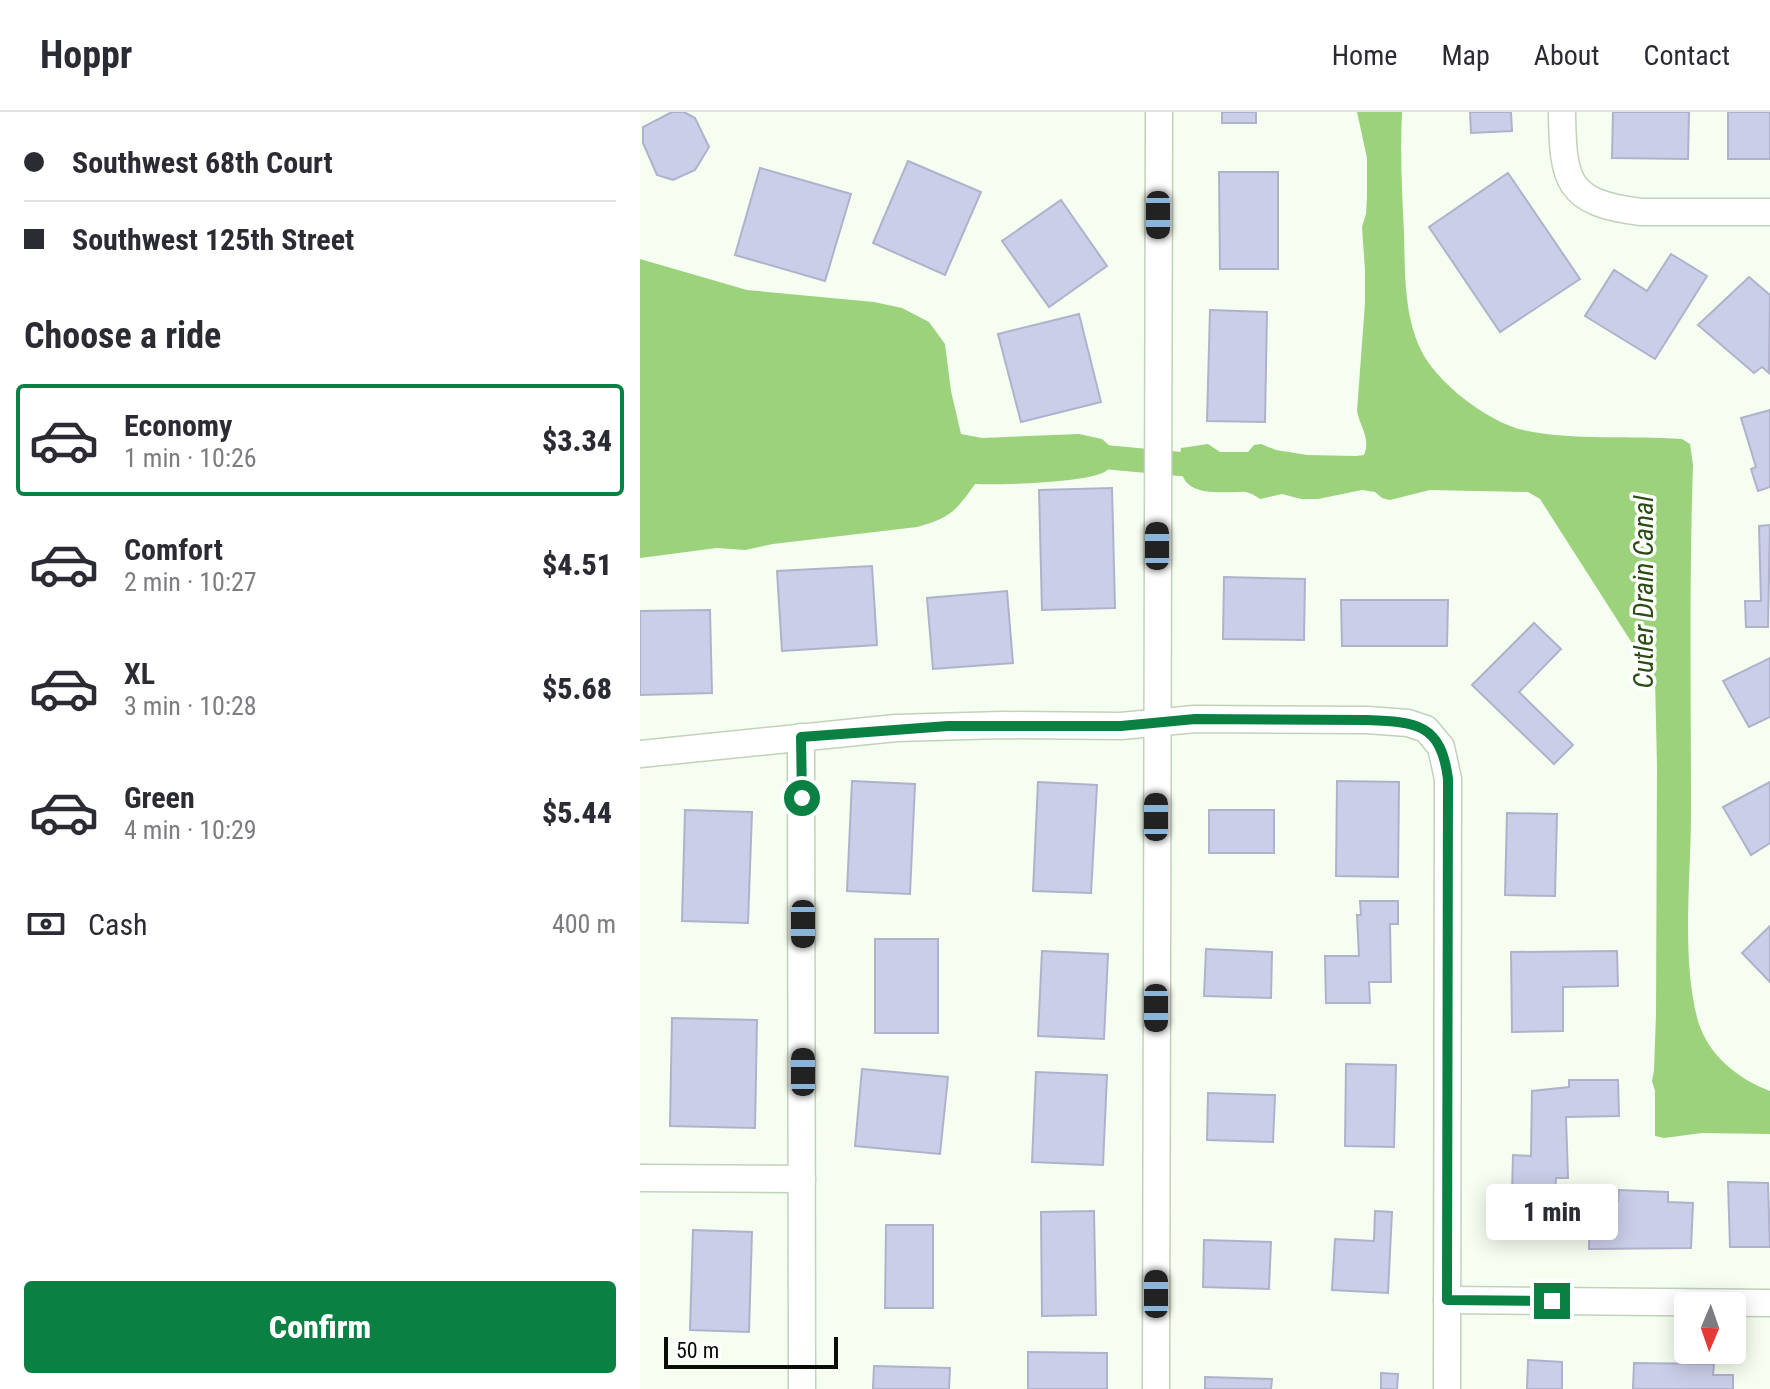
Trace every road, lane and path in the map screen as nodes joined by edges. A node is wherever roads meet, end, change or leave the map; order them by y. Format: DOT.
graph roads {
  1 [pos="1159,112"];
  2 [pos="1562,112"];
  3 [pos="1770,212"];
  4 [pos="1156,722"];
  5 [pos="801,737"];
  6 [pos="640,754"];
  7 [pos="640,1178"];
  8 [pos="802,1179"];
  9 [pos="1447,1300"];
  10 [pos="1770,1303"];
  11 [pos="802,1389"];
  12 [pos="1156,1389"];
  13 [pos="1447,1389"];
  1 -- 4 [label="street"];
  2 -- 3 [label="street"];
  4 -- 5 [label="street"];
  4 -- 9 [label="street"];
  4 -- 12 [label="street"];
  5 -- 6 [label="street"];
  5 -- 8 [label="street"];
  7 -- 8 [label="street"];
  8 -- 11 [label="street"];
  9 -- 10 [label="street"];
  9 -- 13 [label="street"];
}
